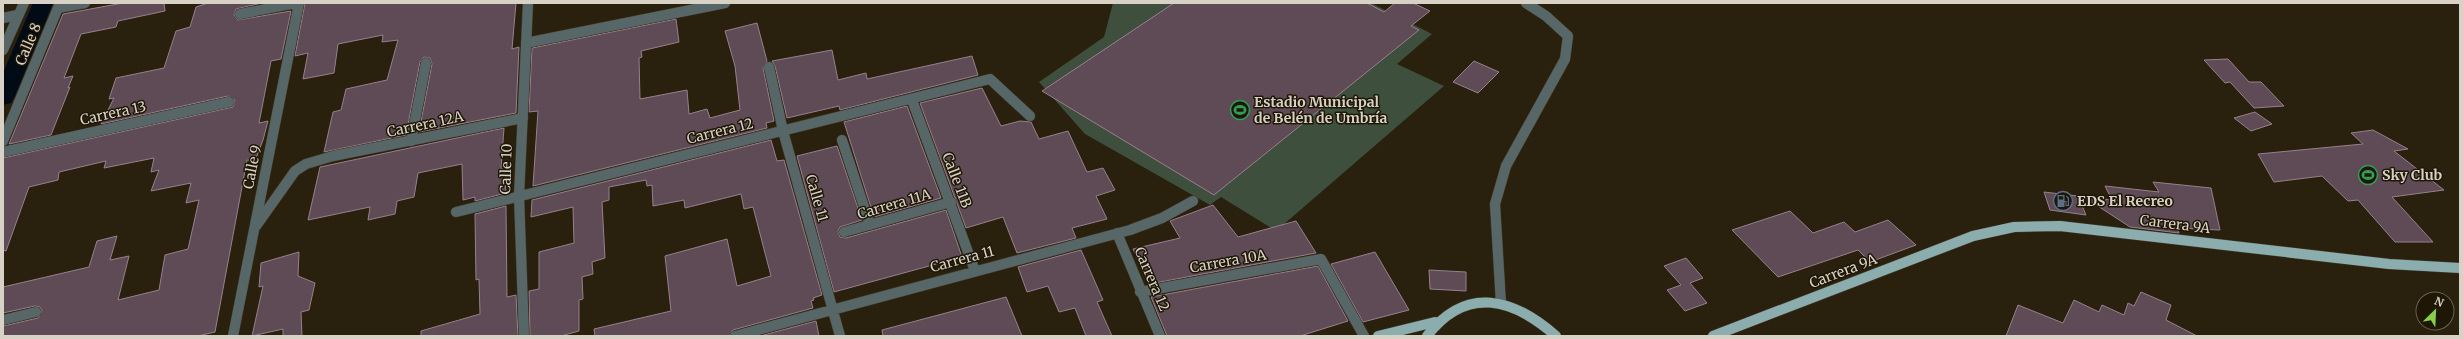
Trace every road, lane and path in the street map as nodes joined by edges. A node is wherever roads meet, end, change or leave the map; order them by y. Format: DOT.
graph roads {
  1 [pos="24,3"];
  2 [pos="85,3"];
  3 [pos="296,3"];
  4 [pos="299,3"];
  5 [pos="528,3"];
  6 [pos="725,3"];
  7 [pos="1526,3"];
  8 [pos="59,6"];
  9 [pos="240,14"];
  10 [pos="18,15"];
  11 [pos="3,18"];
  12 [pos="526,43"];
  13 [pos="3,50"];
  14 [pos="426,63"];
  15 [pos="769,67"];
  16 [pos="912,100"];
  17 [pos="229,102"];
  18 [pos="1030,116"];
  19 [pos="523,118"];
  20 [pos="783,131"];
  21 [pos="842,140"];
  22 [pos="3,141"];
  23 [pos="411,141"];
  24 [pos="3,152"];
  25 [pos="519,196"];
  26 [pos="1193,201"];
  27 [pos="952,202"];
  28 [pos="456,212"];
  29 [pos="870,225"];
  30 [pos="254,228"];
  31 [pos="844,232"];
  32 [pos="1116,233"];
  33 [pos="2460,268"];
  34 [pos="975,271"];
  35 [pos="1140,292"];
  36 [pos="1501,304"];
  37 [pos="834,309"];
  38 [pos="36,312"];
  39 [pos="3,320"];
  40 [pos="1435,322"];
  41 [pos="232,336"];
  42 [pos="524,336"];
  43 [pos="735,336"];
  44 [pos="840,336"];
  45 [pos="1160,336"];
  46 [pos="1364,336"];
  47 [pos="1378,336"];
  48 [pos="1427,336"];
  49 [pos="1556,336"];
  50 [pos="1713,336"];
  1 -- 10 [label="street, Calle 8"];
  2 -- 8 [label="street"];
  3 -- 9 [label="street"];
  4 -- 30 [label="street, Calle 9"];
  5 -- 12 [label="street, Calle 10"];
  6 -- 12 [label="street"];
  7 -- 36 [label="street"];
  8 -- 22 [label="street, Calle 8"];
  10 -- 11 [label="street"];
  10 -- 13 [label="street, Calle 8"];
  12 -- 19 [label="street, Calle 10"];
  14 -- 23 [label="street"];
  15 -- 20 [label="street, Calle 11"];
  16 -- 18 [label="street, Carrera 12"];
  16 -- 20 [label="street, Carrera 12"];
  16 -- 27 [label="street, Calle 11B"];
  17 -- 24 [label="street, Carrera 13"];
  19 -- 23 [label="street, Carrera 12A"];
  19 -- 25 [label="street, Calle 10"];
  20 -- 25 [label="street, Carrera 12"];
  20 -- 37 [label="street, Calle 11"];
  21 -- 29 [label="street"];
  23 -- 30 [label="street, Carrera 12A"];
  25 -- 28 [label="street, Carrera 12"];
  25 -- 42 [label="street, Calle 10"];
  26 -- 32 [label="street, Carrera 11"];
  27 -- 29 [label="street, Carrera 11A"];
  27 -- 34 [label="street, Calle 11B"];
  29 -- 31 [label="street, Carrera 11A"];
  30 -- 41 [label="street, Calle 9"];
  32 -- 34 [label="street, Carrera 11"];
  32 -- 35 [label="street, Carrera 12"];
  33 -- 50 [label="main road, Carrera 9A"];
  34 -- 37 [label="street, Carrera 11"];
  35 -- 45 [label="street, Carrera 12"];
  35 -- 46 [label="street, Carrera 10A"];
  36 -- 40 [label="main road"];
  36 -- 49 [label="main road"];
  37 -- 43 [label="street, Carrera 11"];
  37 -- 44 [label="street, Calle 11"];
  38 -- 39 [label="street"];
  40 -- 47 [label="main road"];
  40 -- 48 [label="main road"];
}
